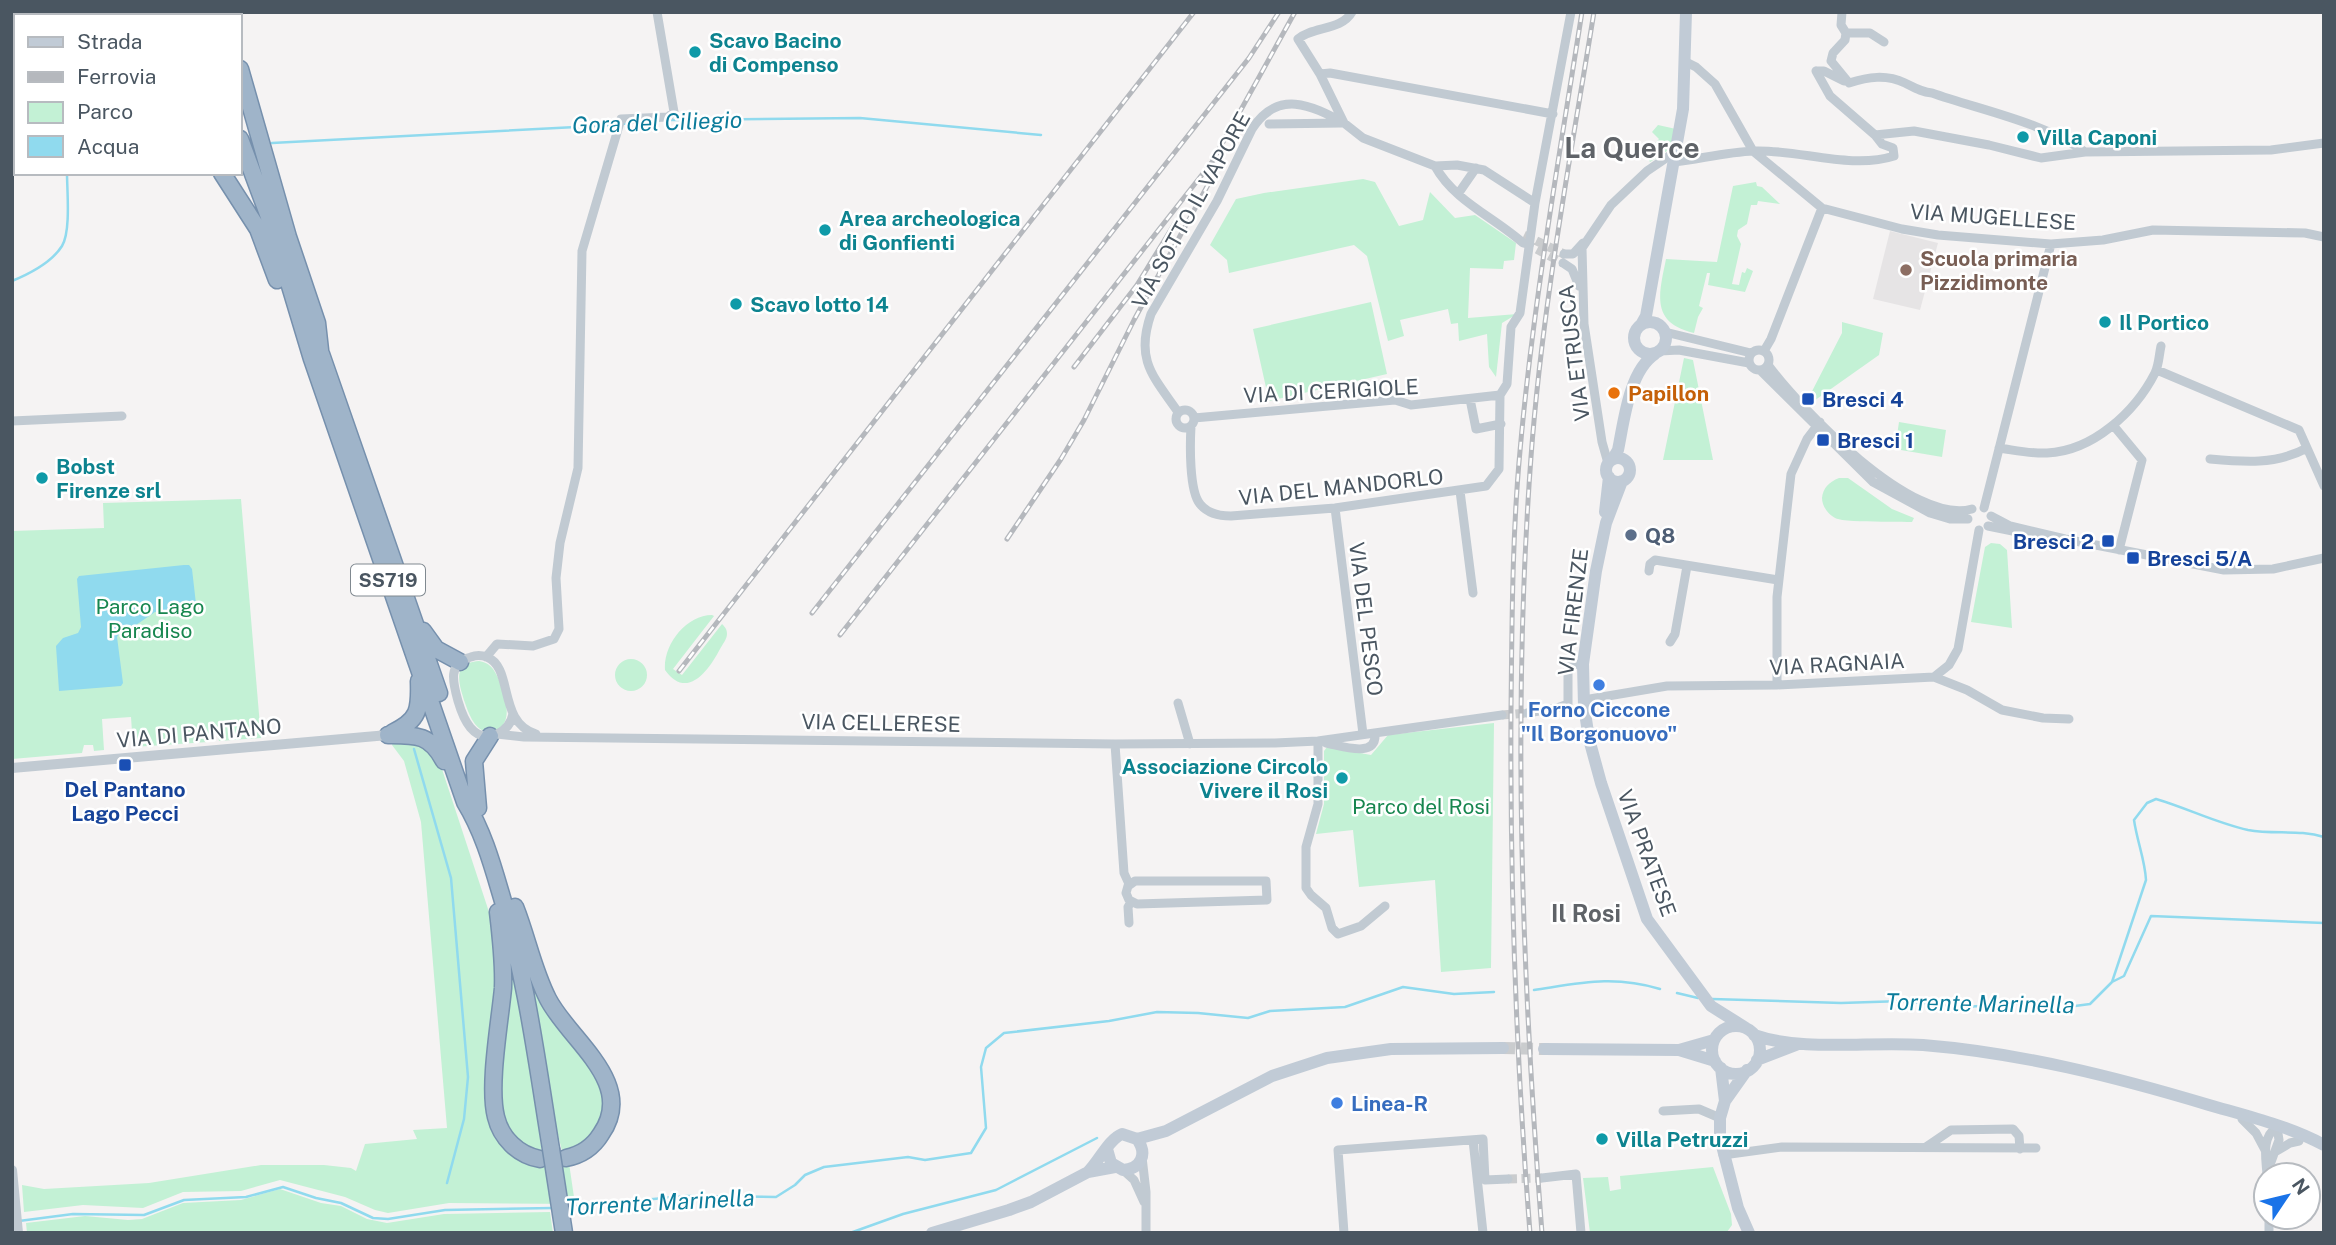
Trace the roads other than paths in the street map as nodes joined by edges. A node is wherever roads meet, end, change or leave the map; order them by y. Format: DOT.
graph roads {
  1 [pos="657,12"];
  2 [pos="1352,12"];
  3 [pos="1571,12"];
  4 [pos="1686,12"];
  5 [pos="1842,12"];
  6 [pos="1846,33"];
  7 [pos="1884,41"];
  8 [pos="1686,62"];
  9 [pos="1320,74"];
  10 [pos="242,76"];
  11 [pos="1849,83"];
  12 [pos="1331,97"];
  13 [pos="1318,108"];
  14 [pos="1553,114"];
  15 [pos="1344,123"];
  16 [pos="1269,124"];
  17 [pos="1875,135"];
  18 [pos="2324,143"];
  19 [pos="242,144"];
  20 [pos="1753,151"];
  21 [pos="2085,152"];
  22 [pos="1674,157"];
  23 [pos="1434,166"];
  24 [pos="1476,168"];
  25 [pos="223,175"];
  26 [pos="1458,194"];
  27 [pos="1535,203"];
  28 [pos="1822,208"];
  29 [pos="1599,222"];
  30 [pos="2324,237"];
  31 [pos="1524,239"];
  32 [pos="2051,244"];
  33 [pos="1650,283"];
  34 [pos="1583,303"];
  35 [pos="1641,324"];
  36 [pos="1662,328"];
  37 [pos="1634,342"];
  38 [pos="2161,346"];
  39 [pos="1764,351"];
  40 [pos="1658,352"];
  41 [pos="1751,353"];
  42 [pos="316,354"];
  43 [pos="1749,363"];
  44 [pos="1764,368"];
  45 [pos="2157,370"];
  46 [pos="1636,377"];
  47 [pos="1500,395"];
  48 [pos="1470,399"];
  49 [pos="1178,412"];
  50 [pos="122,416"];
  51 [pos="12,421"];
  52 [pos="1189,424"];
  53 [pos="1501,424"];
  54 [pos="1818,425"];
  55 [pos="2113,425"];
  56 [pos="1623,426"];
  57 [pos="1999,448"];
  58 [pos="2307,448"];
  59 [pos="2210,459"];
  60 [pos="1627,462"];
  61 [pos="1610,467"];
  62 [pos="1622,481"];
  63 [pos="2324,486"];
  64 [pos="1460,491"];
  65 [pos="1335,508"];
  66 [pos="1984,508"];
  67 [pos="1972,509"];
  68 [pos="1968,519"];
  69 [pos="1606,523"];
  70 [pos="1986,524"];
  71 [pos="2119,550"];
  72 [pos="2324,558"];
  73 [pos="1686,566"];
  74 [pos="1649,571"];
  75 [pos="1778,580"];
  76 [pos="1473,593"];
  77 [pos="413,617"];
  78 [pos="1670,642"];
  79 [pos="486,657"];
  80 [pos="460,662"];
  81 [pos="1583,664"];
  82 [pos="418,665"];
  83 [pos="1929,677"];
  84 [pos="1777,685"];
  85 [pos="1178,703"];
  86 [pos="1584,703"];
  87 [pos="1527,713"];
  88 [pos="513,714"];
  89 [pos="1502,715"];
  90 [pos="2069,719"];
  91 [pos="1375,733"];
  92 [pos="1363,734"];
  93 [pos="388,735"];
  94 [pos="494,735"];
  95 [pos="546,737"];
  96 [pos="1318,741"];
  97 [pos="1115,744"];
  98 [pos="1190,744"];
  99 [pos="12,768"];
  100 [pos="472,805"];
  101 [pos="488,851"];
  102 [pos="1211,882"];
  103 [pos="1129,884"];
  104 [pos="1146,892"];
  105 [pos="1211,901"];
  106 [pos="1131,902"];
  107 [pos="1385,905"];
  108 [pos="1129,923"];
  109 [pos="1708,1002"];
  110 [pos="1750,1032"];
  111 [pos="1715,1038"];
  112 [pos="1797,1044"];
  113 [pos="1503,1048"];
  114 [pos="1544,1049"];
  115 [pos="1679,1050"];
  116 [pos="1757,1060"];
  117 [pos="1718,1065"];
  118 [pos="1747,1070"];
  119 [pos="1725,1101"];
  120 [pos="2210,1105"];
  121 [pos="1663,1111"];
  122 [pos="1720,1118"];
  123 [pos="2242,1119"];
  124 [pos="2276,1130"];
  125 [pos="1166,1131"];
  126 [pos="1942,1136"];
  127 [pos="1137,1139"];
  128 [pos="1473,1140"];
  129 [pos="2299,1142"];
  130 [pos="2324,1148"];
  131 [pos="1107,1149"];
  132 [pos="1921,1149"];
  133 [pos="1948,1149"];
  134 [pos="2020,1149"];
  135 [pos="2036,1149"];
  136 [pos="2270,1151"];
  137 [pos="545,1154"];
  138 [pos="1143,1155"];
  139 [pos="1723,1155"];
  140 [pos="566,1158"];
  141 [pos="2269,1161"];
  142 [pos="1119,1168"];
  143 [pos="12,1170"];
  144 [pos="1088,1172"];
  145 [pos="1542,1178"];
  146 [pos="1508,1179"];
  147 [pos="1146,1207"];
  148 [pos="18,1230"];
  149 [pos="1742,1232"];
  150 [pos="564,1233"];
  151 [pos="932,1233"];
  152 [pos="1146,1233"];
  153 [pos="1344,1233"];
  154 [pos="1483,1233"];
  155 [pos="1581,1233"];
  1 -- 79 [label="street"];
  2 -- 9 [label="street"];
  3 -- 14 [label="street"];
  4 -- 8 [label="main road, VIA FIRENZE"];
  5 -- 6 [label="street"];
  6 -- 7 [label="street"];
  6 -- 11 [label="street"];
  8 -- 20 [label="street, VIA MUGELLESE"];
  8 -- 22 [label="main road, VIA FIRENZE"];
  9 -- 12 [label="street"];
  9 -- 14 [label="street"];
  10 -- 42 [label="highway"];
  11 -- 17 [label="street"];
  11 -- 21 [label="street"];
  12 -- 13 [label="street"];
  12 -- 15 [label="street"];
  13 -- 15 [label="street, VIA SOTTO IL VAPORE"];
  13 -- 49 [label="street, VIA SOTTO IL VAPORE"];
  14 -- 27 [label="street"];
  15 -- 16 [label="street"];
  15 -- 23 [label="street, VIA SOTTO IL VAPORE"];
  17 -- 20 [label="street"];
  17 -- 21 [label="street"];
  18 -- 21 [label="street"];
  19 -- 42 [label="highway, SS719"];
  20 -- 22 [label="street"];
  20 -- 28 [label="street, VIA MUGELLESE"];
  22 -- 29 [label="street, VIA ETRUSCA"];
  22 -- 33 [label="main road, VIA FIRENZE"];
  23 -- 24 [label="street"];
  23 -- 26 [label="street"];
  24 -- 26 [label="street"];
  24 -- 27 [label="street"];
  25 -- 42 [label="highway"];
  26 -- 31 [label="street"];
  27 -- 47 [label="street"];
  28 -- 32 [label="street, VIA MUGELLESE"];
  28 -- 39 [label="street"];
  29 -- 34 [label="street, VIA ETRUSCA"];
  29 -- 34 [label="street"];
  30 -- 32 [label="street, VIA MUGELLESE"];
  32 -- 57 [label="street"];
  33 -- 35 [label="main road, VIA FIRENZE"];
  33 -- 36 [label="main road, VIA FIRENZE"];
  34 -- 61 [label="street, VIA ETRUSCA"];
  35 -- 36 [label="main road"];
  35 -- 37 [label="main road, VIA FIRENZE"];
  36 -- 40 [label="main road, VIA FIRENZE"];
  36 -- 41 [label="street"];
  37 -- 40 [label="main road"];
  37 -- 46 [label="main road, VIA FIRENZE"];
  38 -- 45 [label="street"];
  39 -- 41 [label="street"];
  39 -- 44 [label="street"];
  40 -- 43 [label="street"];
  40 -- 46 [label="main road, VIA FIRENZE"];
  41 -- 43 [label="street"];
  42 -- 77 [label="highway, SS719"];
  42 -- 82 [label="highway, SS719"];
  43 -- 44 [label="street"];
  44 -- 54 [label="street"];
  45 -- 55 [label="street"];
  45 -- 58 [label="street"];
  46 -- 56 [label="main road, VIA FIRENZE"];
  47 -- 48 [label="street, VIA DI CERIGIOLE"];
  47 -- 53 [label="street"];
  48 -- 52 [label="street, VIA DI CERIGIOLE"];
  48 -- 53 [label="street"];
  49 -- 52 [label="street, VIA DEL MANDORLO"];
  49 -- 52 [label="street"];
  50 -- 51 [label="street"];
  52 -- 65 [label="street, VIA DEL MANDORLO"];
  53 -- 64 [label="street, VIA DEL MANDORLO"];
  54 -- 67 [label="street"];
  54 -- 68 [label="street"];
  54 -- 75 [label="street"];
  55 -- 57 [label="street"];
  55 -- 71 [label="street"];
  56 -- 60 [label="main road, VIA FIRENZE"];
  56 -- 61 [label="main road, VIA FIRENZE"];
  57 -- 66 [label="street"];
  58 -- 59 [label="street"];
  58 -- 63 [label="street"];
  60 -- 61 [label="main road"];
  60 -- 62 [label="main road, VIA FIRENZE"];
  61 -- 62 [label="main road"];
  61 -- 69 [label="main road, VIA FIRENZE"];
  62 -- 69 [label="main road, VIA FIRENZE"];
  64 -- 65 [label="street, VIA DEL MANDORLO"];
  64 -- 76 [label="street, VIA DEL MANDORLO"];
  65 -- 92 [label="street, VIA DEL PESCO"];
  66 -- 67 [label="street"];
  66 -- 70 [label="street"];
  67 -- 68 [label="street"];
  68 -- 70 [label="street"];
  69 -- 81 [label="main road, VIA FIRENZE"];
  70 -- 71 [label="street"];
  70 -- 83 [label="street, VIA RAGNAIA"];
  71 -- 72 [label="street"];
  73 -- 74 [label="street"];
  73 -- 75 [label="street"];
  73 -- 78 [label="street"];
  75 -- 84 [label="street"];
  77 -- 80 [label="highway"];
  77 -- 100 [label="highway, SS719"];
  79 -- 80 [label="street"];
  79 -- 88 [label="street"];
  80 -- 94 [label="street"];
  81 -- 86 [label="main road, VIA FIRENZE"];
  81 -- 87 [label="street"];
  82 -- 93 [label="highway"];
  82 -- 100 [label="highway, SS719"];
  83 -- 84 [label="street, VIA RAGNAIA"];
  83 -- 90 [label="street"];
  84 -- 86 [label="street, VIA RAGNAIA"];
  85 -- 98 [label="street"];
  86 -- 109 [label="main road, VIA PRATESE"];
  88 -- 94 [label="street"];
  88 -- 95 [label="street"];
  89 -- 91 [label="street, VIA CELLERESE"];
  91 -- 92 [label="street, VIA CELLERESE"];
  91 -- 96 [label="street, VIA CELLERESE"];
  92 -- 96 [label="street, VIA CELLERESE"];
  93 -- 99 [label="street, VIA DI PANTANO"];
  93 -- 100 [label="highway"];
  94 -- 95 [label="street"];
  94 -- 100 [label="highway"];
  95 -- 97 [label="street, VIA CELLERESE"];
  96 -- 98 [label="street, VIA CELLERESE"];
  96 -- 107 [label="street"];
  97 -- 98 [label="street, VIA CELLERESE"];
  97 -- 103 [label="street"];
  100 -- 101 [label="highway, SS719"];
  101 -- 137 [label="highway, SS719"];
  101 -- 137 [label="highway"];
  101 -- 140 [label="highway"];
  102 -- 104 [label="street"];
  102 -- 105 [label="street"];
  102 -- 105 [label="street"];
  103 -- 104 [label="street"];
  103 -- 106 [label="street"];
  104 -- 105 [label="street"];
  104 -- 106 [label="street"];
  106 -- 108 [label="street"];
  109 -- 110 [label="main road"];
  109 -- 111 [label="main road"];
  110 -- 111 [label="main road"];
  110 -- 112 [label="main road"];
  110 -- 116 [label="main road"];
  111 -- 115 [label="main road"];
  111 -- 117 [label="main road"];
  112 -- 116 [label="main road"];
  112 -- 120 [label="main road"];
  113 -- 125 [label="main road"];
  114 -- 115 [label="main road"];
  115 -- 117 [label="main road"];
  116 -- 118 [label="main road"];
  117 -- 118 [label="main road"];
  117 -- 119 [label="main road"];
  118 -- 119 [label="main road"];
  119 -- 122 [label="main road"];
  120 -- 123 [label="main road"];
  120 -- 124 [label="main road"];
  121 -- 122 [label="street"];
  122 -- 139 [label="main road"];
  123 -- 124 [label="main road"];
  123 -- 136 [label="street"];
  124 -- 129 [label="main road"];
  124 -- 130 [label="main road"];
  124 -- 136 [label="street"];
  125 -- 127 [label="main road"];
  125 -- 138 [label="main road"];
  126 -- 132 [label="street"];
  126 -- 133 [label="street"];
  126 -- 134 [label="street"];
  127 -- 131 [label="main road"];
  127 -- 138 [label="main road"];
  128 -- 146 [label="street"];
  128 -- 153 [label="street"];
  128 -- 154 [label="street"];
  129 -- 130 [label="main road"];
  129 -- 136 [label="street"];
  131 -- 142 [label="main road"];
  131 -- 144 [label="main road"];
  132 -- 133 [label="street"];
  132 -- 139 [label="street"];
  133 -- 134 [label="street"];
  134 -- 135 [label="street"];
  136 -- 141 [label="street"];
  137 -- 150 [label="highway, SS719, bridge"];
  138 -- 142 [label="main road"];
  138 -- 147 [label="street"];
  139 -- 149 [label="main road"];
  142 -- 144 [label="main road"];
  142 -- 147 [label="street"];
  143 -- 148 [label="street"];
  144 -- 151 [label="main road"];
  145 -- 155 [label="street"];
  147 -- 152 [label="street"];
}
